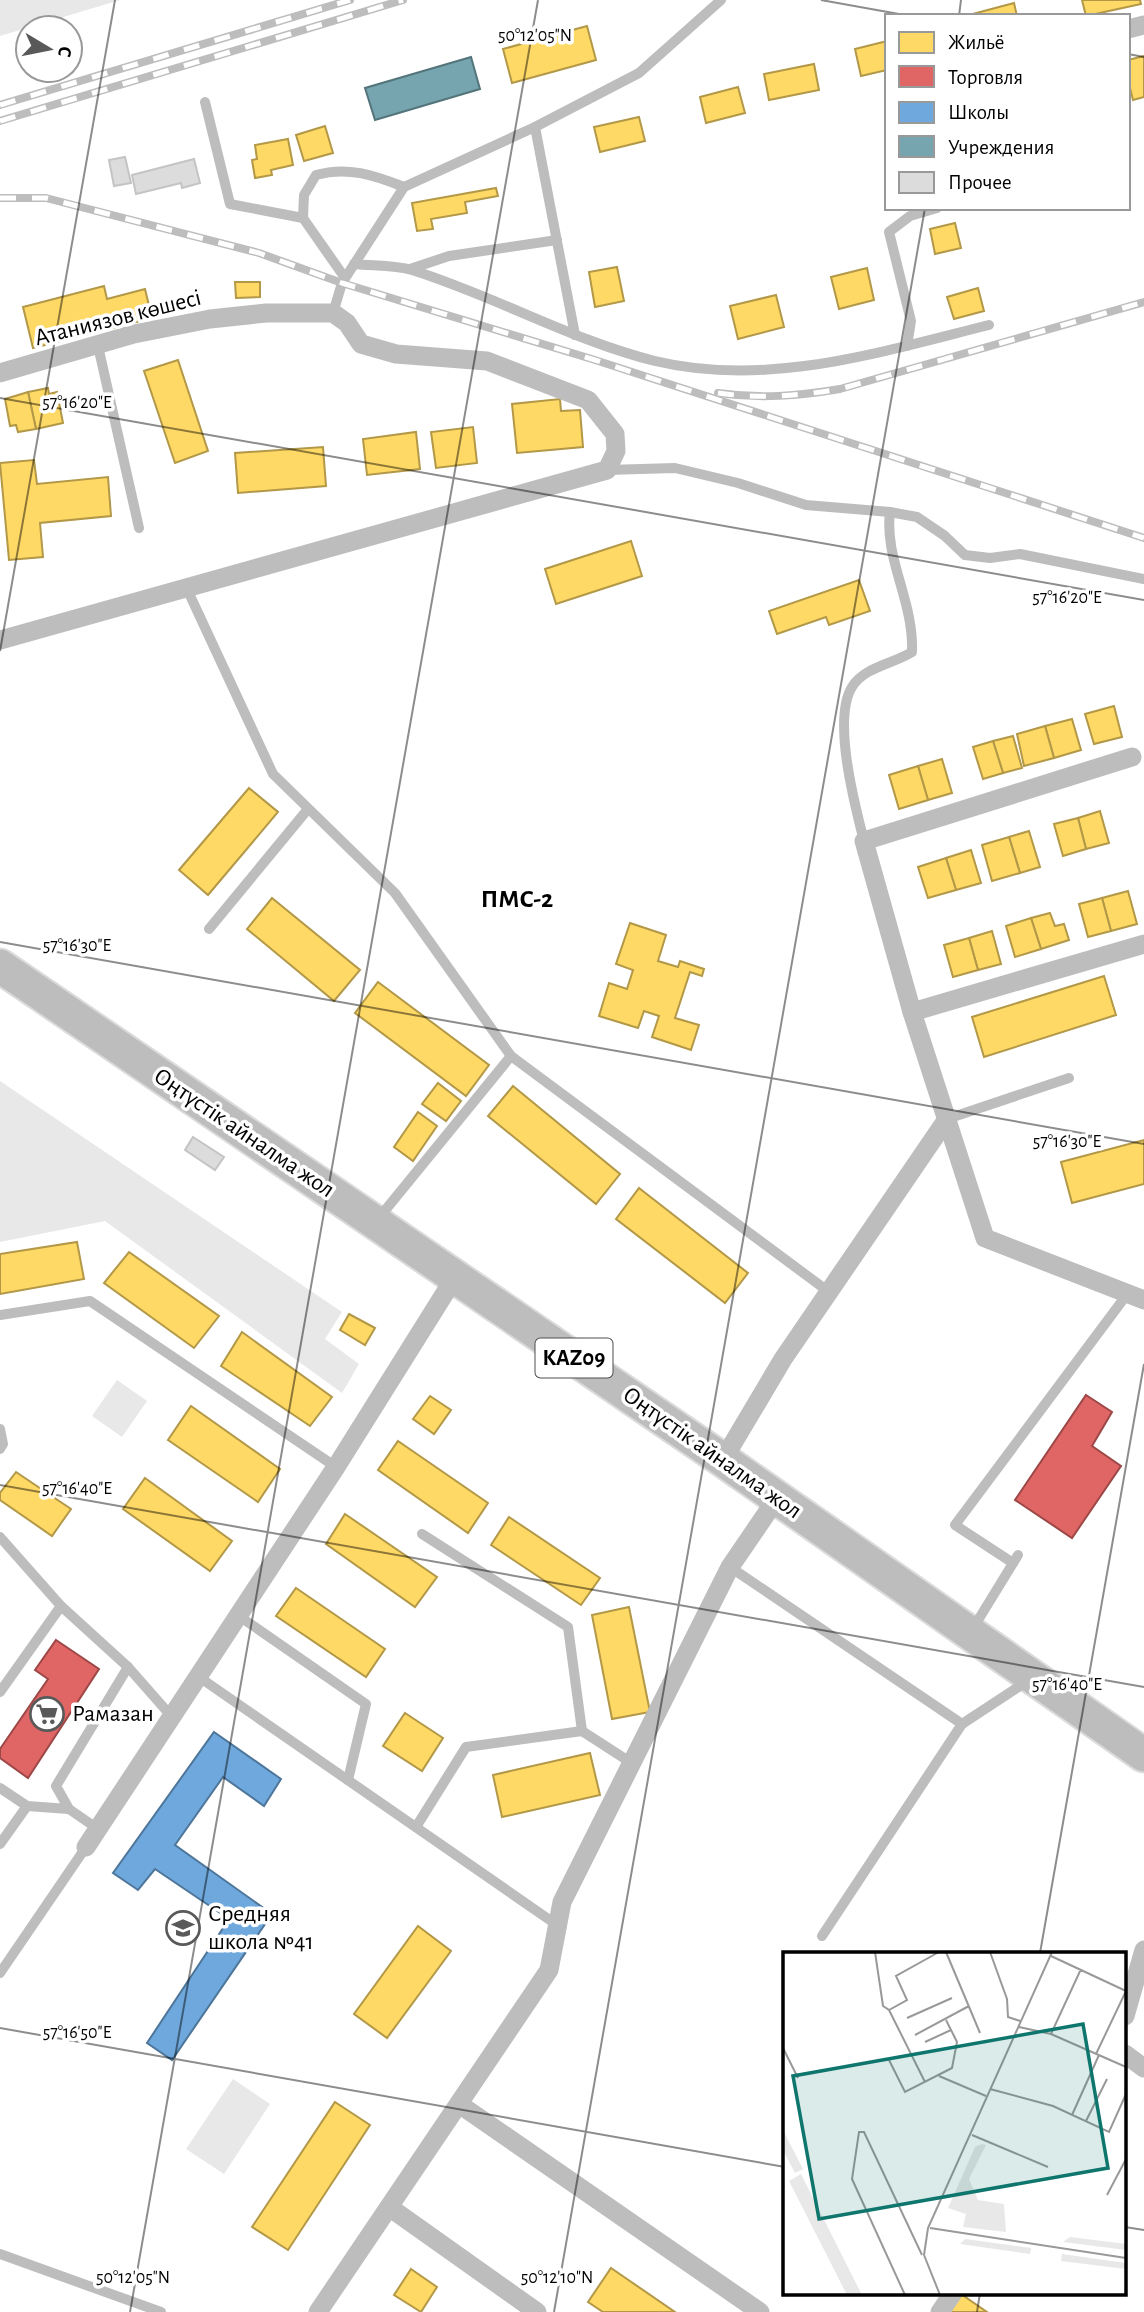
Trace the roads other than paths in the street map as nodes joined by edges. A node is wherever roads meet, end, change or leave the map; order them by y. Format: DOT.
graph roads {
  1 [pos="721,0"];
  2 [pos="205,102"];
  3 [pos="535,127"];
  4 [pos="404,187"];
  5 [pos="930,210"];
  6 [pos="303,218"];
  7 [pos="556,240"];
  8 [pos="354,264"];
  9 [pos="410,270"];
  10 [pos="345,278"];
  11 [pos="333,313"];
  12 [pos="989,325"];
  13 [pos="575,335"];
  14 [pos="98,346"];
  15 [pos="906,346"];
  16 [pos="0,373"];
  17 [pos="607,470"];
  18 [pos="890,512"];
  19 [pos="139,528"];
  20 [pos="1144,579"];
  21 [pos="187,589"];
  22 [pos="0,640"];
  23 [pos="1132,757"];
  24 [pos="308,809"];
  25 [pos="864,841"];
  26 [pos="209,929"];
  27 [pos="1143,949"];
  28 [pos="0,966"];
  29 [pos="912,1012"];
  30 [pos="511,1056"];
  31 [pos="1069,1078"];
  32 [pos="947,1119"];
  33 [pos="375,1222"];
  34 [pos="455,1277"];
  35 [pos="829,1292"];
  36 [pos="1139,1300"];
  37 [pos="0,1315"];
  38 [pos="0,1429"];
  39 [pos="0,1449"];
  40 [pos="723,1460"];
  41 [pos="337,1467"];
  42 [pos="777,1498"];
  43 [pos="422,1534"];
  44 [pos="0,1537"];
  45 [pos="730,1567"];
  46 [pos="61,1606"];
  47 [pos="239,1616"];
  48 [pos="970,1633"];
  49 [pos="128,1667"];
  50 [pos="199,1677"];
  51 [pos="1034,1677"];
  52 [pos="0,1692"];
  53 [pos="172,1717"];
  54 [pos="962,1724"];
  55 [pos="582,1731"];
  56 [pos="1144,1755"];
  57 [pos="630,1762"];
  58 [pos="348,1780"];
  59 [pos="0,1788"];
  60 [pos="27,1806"];
  61 [pos="69,1809"];
  62 [pos="416,1827"];
  63 [pos="98,1829"];
  64 [pos="0,1844"];
  65 [pos="86,1847"];
  66 [pos="557,1924"];
  67 [pos="822,1936"];
  68 [pos="1144,1950"];
  69 [pos="0,1973"];
  70 [pos="1126,2013"];
  71 [pos="1126,2055"];
  72 [pos="1144,2068"];
  73 [pos="459,2104"];
  74 [pos="389,2207"];
  75 [pos="0,2254"];
  76 [pos="952,2294"];
  77 [pos="161,2312"];
  78 [pos="318,2312"];
  79 [pos="537,2312"];
  80 [pos="759,2312"];
  81 [pos="940,2312"];
  1 -- 3 [label="lane"];
  2 -- 6 [label="lane"];
  3 -- 4 [label="lane"];
  3 -- 7 [label="lane"];
  4 -- 6 [label="lane"];
  4 -- 8 [label="lane"];
  5 -- 15 [label="lane"];
  6 -- 10 [label="lane"];
  7 -- 9 [label="lane"];
  7 -- 13 [label="lane"];
  8 -- 9 [label="lane"];
  8 -- 10 [label="lane"];
  9 -- 13 [label="lane"];
  10 -- 11 [label="lane"];
  11 -- 14 [label="street, Атаниязов көшесі"];
  11 -- 17 [label="street"];
  12 -- 15 [label="lane"];
  13 -- 15 [label="lane"];
  14 -- 16 [label="street, Атаниязов көшесі"];
  14 -- 19 [label="lane"];
  17 -- 18 [label="lane"];
  17 -- 21 [label="street"];
  18 -- 20 [label="lane"];
  18 -- 25 [label="lane"];
  21 -- 22 [label="street"];
  21 -- 24 [label="lane"];
  23 -- 25 [label="street"];
  24 -- 26 [label="lane"];
  24 -- 30 [label="lane"];
  25 -- 29 [label="street"];
  27 -- 29 [label="street"];
  28 -- 33 [label="highway, Оңтүстік айналма жол / KAZ09"];
  29 -- 32 [label="street"];
  30 -- 33 [label="lane"];
  30 -- 35 [label="lane"];
  31 -- 32 [label="lane"];
  32 -- 35 [label="street"];
  32 -- 36 [label="street"];
  33 -- 34 [label="highway, Оңтүстік айналма жол / KAZ09"];
  34 -- 40 [label="highway, Оңтүстік айналма жол / KAZ09"];
  34 -- 41 [label="street"];
  35 -- 40 [label="street"];
  36 -- 48 [label="lane"];
  37 -- 41 [label="lane"];
  38 -- 39 [label="lane"];
  40 -- 42 [label="highway, Оңтүстік айналма жол / KAZ09"];
  41 -- 47 [label="street"];
  42 -- 45 [label="street"];
  42 -- 48 [label="highway, Оңтүстік айналма жол / KAZ09"];
  43 -- 55 [label="lane"];
  44 -- 46 [label="lane"];
  45 -- 54 [label="lane"];
  45 -- 57 [label="street"];
  46 -- 49 [label="lane"];
  46 -- 52 [label="lane"];
  47 -- 50 [label="street"];
  47 -- 58 [label="lane"];
  48 -- 51 [label="highway, Оңтүстік айналма жол / KAZ09"];
  49 -- 53 [label="lane"];
  49 -- 61 [label="lane"];
  50 -- 53 [label="street"];
  50 -- 58 [label="lane"];
  51 -- 54 [label="lane"];
  51 -- 56 [label="highway, Оңтүстік айналма жол / KAZ09"];
  53 -- 63 [label="street"];
  54 -- 67 [label="lane"];
  55 -- 57 [label="lane"];
  55 -- 62 [label="lane"];
  57 -- 66 [label="street"];
  58 -- 62 [label="lane"];
  59 -- 60 [label="lane"];
  60 -- 61 [label="lane"];
  60 -- 64 [label="lane"];
  61 -- 63 [label="lane"];
  62 -- 66 [label="lane"];
  63 -- 65 [label="street"];
  65 -- 69 [label="lane"];
  66 -- 73 [label="street"];
  68 -- 70 [label="street"];
  71 -- 72 [label="street"];
  73 -- 74 [label="street"];
  73 -- 80 [label="street"];
  74 -- 78 [label="street"];
  74 -- 79 [label="street"];
  75 -- 77 [label="lane"];
  76 -- 81 [label="street"];
}
